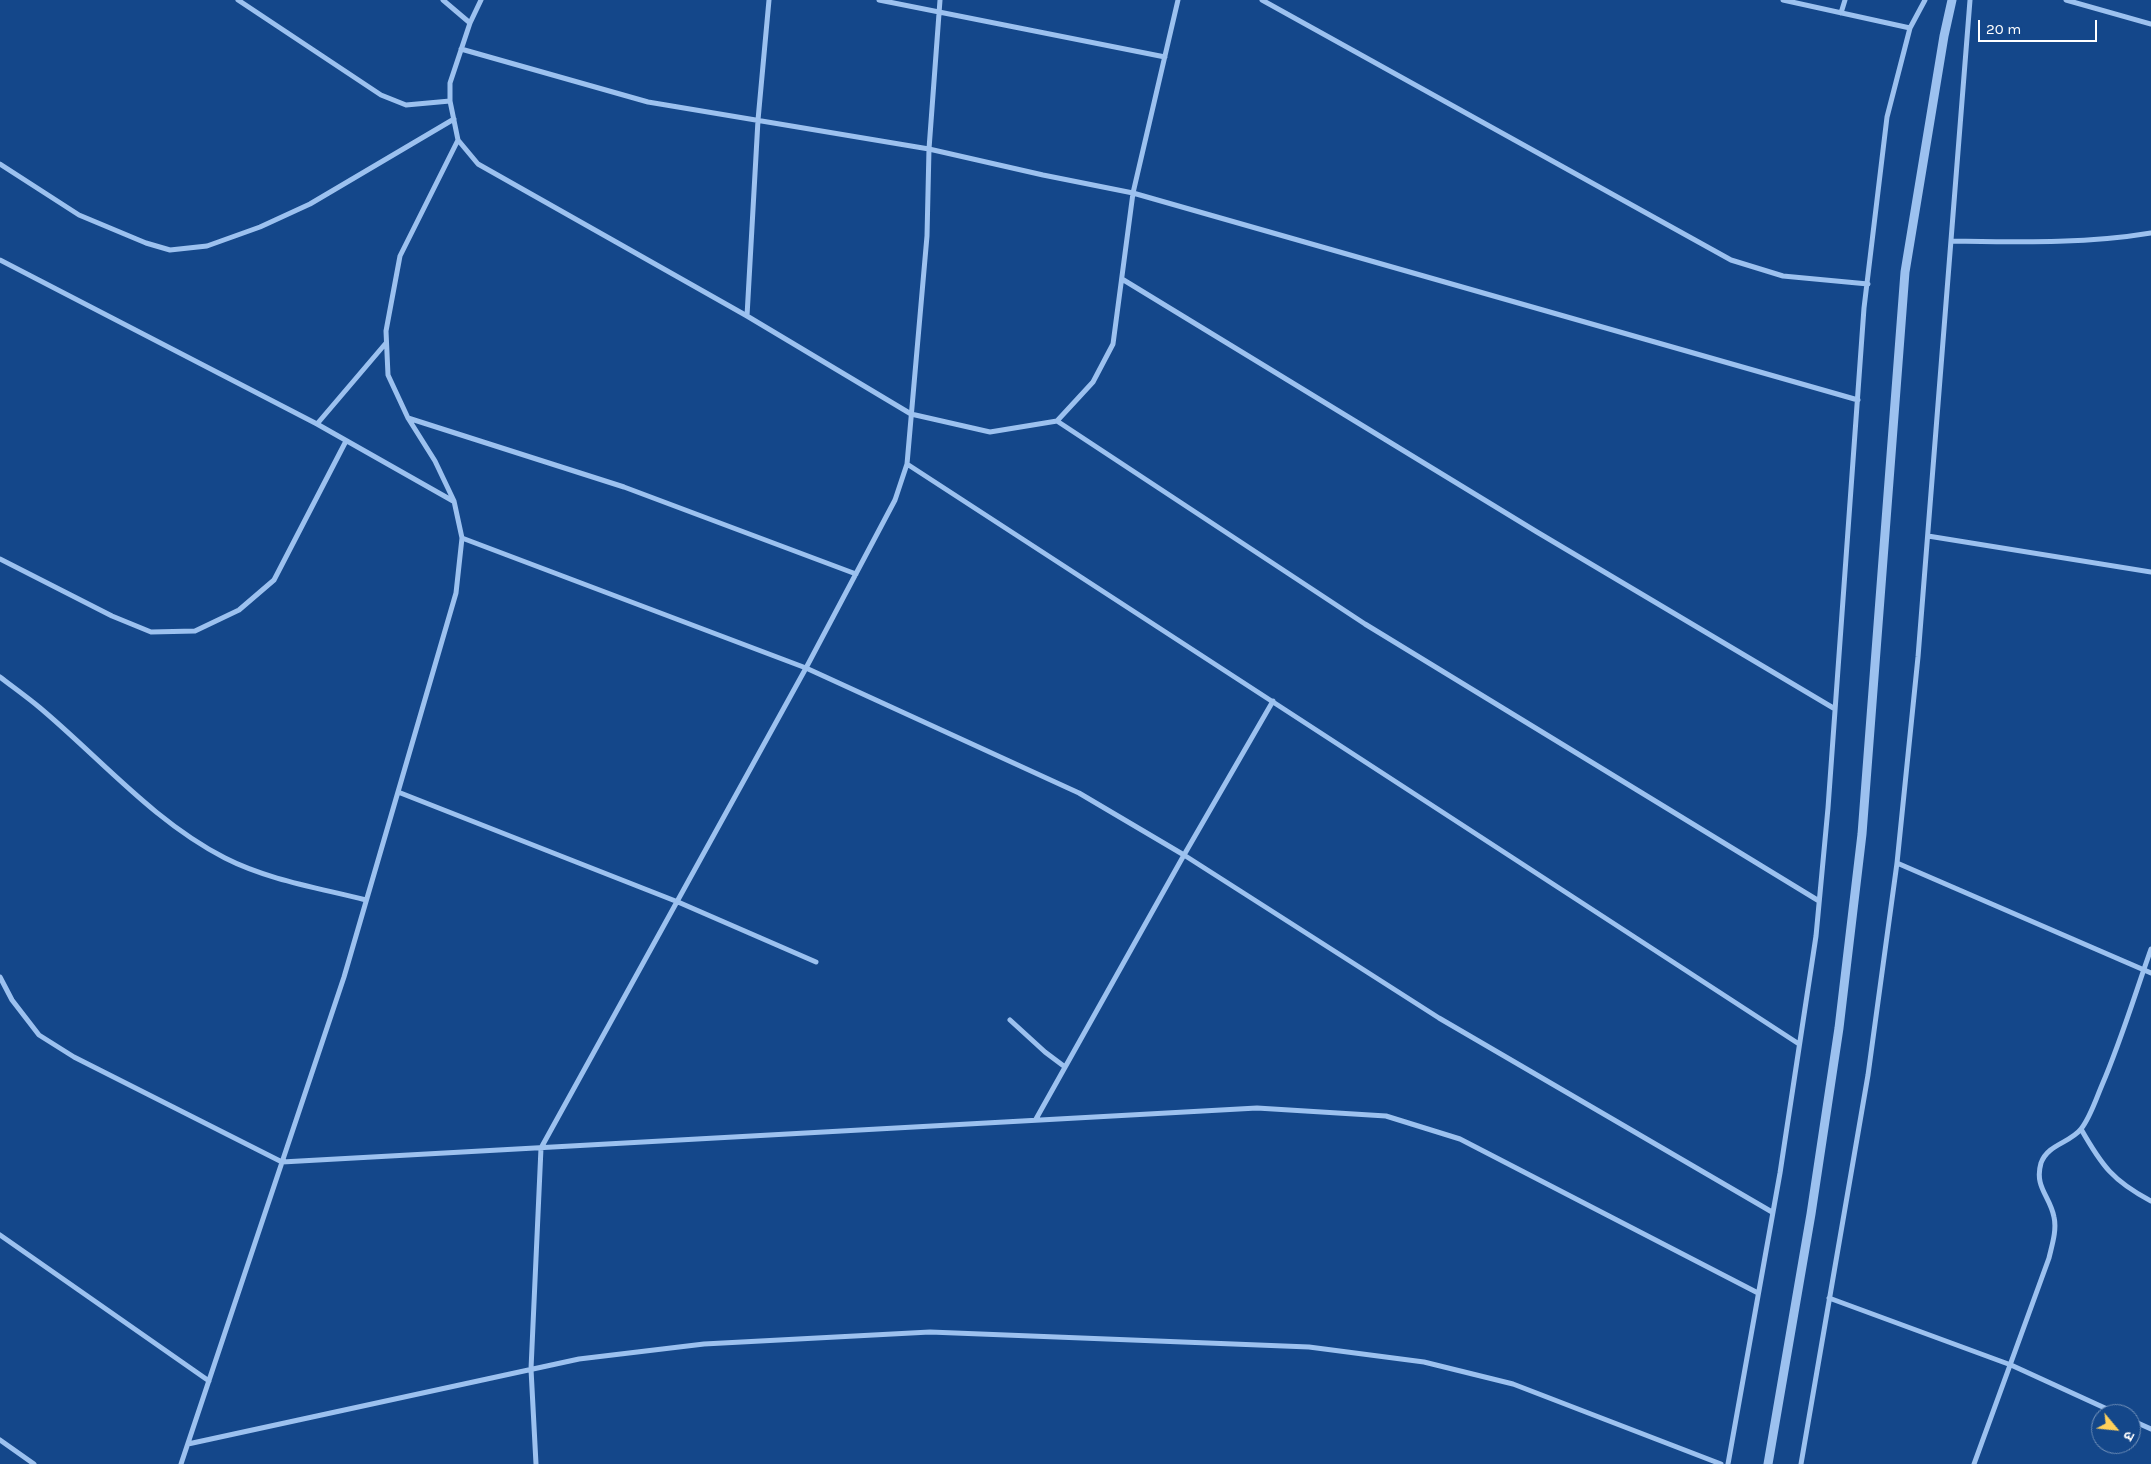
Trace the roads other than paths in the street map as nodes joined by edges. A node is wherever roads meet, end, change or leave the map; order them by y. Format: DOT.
graph roads {
  1 [pos="238,0"];
  2 [pos="443,0"];
  3 [pos="481,0"];
  4 [pos="769,0"];
  5 [pos="879,0"];
  6 [pos="940,0"];
  7 [pos="1178,0"];
  8 [pos="1262,0"];
  9 [pos="1783,0"];
  10 [pos="1845,0"];
  11 [pos="1925,0"];
  12 [pos="1952,0"];
  13 [pos="1970,0"];
  14 [pos="2066,0"];
  15 [pos="939,11"];
  16 [pos="1841,12"];
  17 [pos="470,23"];
  18 [pos="2151,24"];
  19 [pos="1910,28"];
  20 [pos="461,49"];
  21 [pos="1166,57"];
  22 [pos="450,101"];
  23 [pos="454,119"];
  24 [pos="758,120"];
  25 [pos="458,140"];
  26 [pos="930,149"];
  27 [pos="0,164"];
  28 [pos="1132,193"];
  29 [pos="2151,233"];
  30 [pos="1952,241"];
  31 [pos="0,260"];
  32 [pos="1122,279"];
  33 [pos="1868,284"];
  34 [pos="747,316"];
  35 [pos="386,343"];
  36 [pos="1858,400"];
  37 [pos="911,414"];
  38 [pos="408,418"];
  39 [pos="1057,420"];
  40 [pos="317,424"];
  41 [pos="346,441"];
  42 [pos="908,464"];
  43 [pos="454,501"];
  44 [pos="1928,536"];
  45 [pos="462,538"];
  46 [pos="0,559"];
  47 [pos="2151,572"];
  48 [pos="856,574"];
  49 [pos="806,668"];
  50 [pos="0,677"];
  51 [pos="1273,702"];
  52 [pos="1835,709"];
  53 [pos="398,792"];
  54 [pos="1184,855"];
  55 [pos="1897,864"];
  56 [pos="366,900"];
  57 [pos="1819,901"];
  58 [pos="678,902"];
  59 [pos="2151,949"];
  60 [pos="816,962"];
  61 [pos="2144,970"];
  62 [pos="2151,972"];
  63 [pos="0,977"];
  64 [pos="1010,1020"];
  65 [pos="1799,1044"];
  66 [pos="1065,1067"];
  67 [pos="1036,1119"];
  68 [pos="2081,1129"];
  69 [pos="541,1148"];
  70 [pos="282,1162"];
  71 [pos="2151,1201"];
  72 [pos="1772,1212"];
  73 [pos="0,1235"];
  74 [pos="1758,1293"];
  75 [pos="1829,1298"];
  76 [pos="2011,1365"];
  77 [pos="531,1370"];
  78 [pos="209,1382"];
  79 [pos="2096,1404"];
  80 [pos="0,1440"];
  81 [pos="188,1444"];
  82 [pos="34,1464"];
  83 [pos="181,1464"];
  84 [pos="536,1464"];
  85 [pos="1721,1464"];
  86 [pos="1728,1464"];
  87 [pos="1768,1464"];
  88 [pos="1800,1464"];
  89 [pos="1974,1464"];
  1 -- 22 [label="street"];
  2 -- 17 [label="street"];
  3 -- 17 [label="street"];
  4 -- 24 [label="street"];
  5 -- 15 [label="street"];
  6 -- 15 [label="street"];
  7 -- 21 [label="street"];
  8 -- 33 [label="street"];
  9 -- 16 [label="street"];
  10 -- 16 [label="street"];
  11 -- 19 [label="street"];
  12 -- 87 [label="street"];
  13 -- 30 [label="street"];
  14 -- 18 [label="street"];
  15 -- 21 [label="street"];
  15 -- 26 [label="street"];
  16 -- 19 [label="street"];
  17 -- 20 [label="street"];
  19 -- 33 [label="street"];
  20 -- 22 [label="street"];
  20 -- 24 [label="street"];
  21 -- 28 [label="street"];
  22 -- 23 [label="street"];
  23 -- 25 [label="street"];
  23 -- 27 [label="street"];
  24 -- 26 [label="street"];
  24 -- 34 [label="street"];
  25 -- 34 [label="street"];
  25 -- 35 [label="street"];
  26 -- 28 [label="street"];
  26 -- 37 [label="street"];
  28 -- 32 [label="street"];
  28 -- 36 [label="street"];
  29 -- 30 [label="street"];
  30 -- 44 [label="street"];
  31 -- 40 [label="street"];
  32 -- 39 [label="street"];
  32 -- 52 [label="street"];
  33 -- 36 [label="street"];
  34 -- 37 [label="street"];
  35 -- 38 [label="street"];
  35 -- 40 [label="street"];
  36 -- 52 [label="street"];
  37 -- 39 [label="street"];
  37 -- 42 [label="street"];
  38 -- 43 [label="street"];
  38 -- 48 [label="street"];
  39 -- 57 [label="street"];
  40 -- 41 [label="street"];
  41 -- 43 [label="street"];
  41 -- 46 [label="street"];
  42 -- 48 [label="street"];
  42 -- 51 [label="street"];
  43 -- 45 [label="street"];
  44 -- 47 [label="street"];
  44 -- 55 [label="street"];
  45 -- 49 [label="street"];
  45 -- 53 [label="street"];
  48 -- 49 [label="street"];
  49 -- 54 [label="street"];
  49 -- 58 [label="street"];
  50 -- 56 [label="street"];
  51 -- 54 [label="street"];
  51 -- 65 [label="street"];
  52 -- 57 [label="street"];
  53 -- 56 [label="street"];
  53 -- 58 [label="street"];
  54 -- 66 [label="street"];
  54 -- 72 [label="street"];
  55 -- 61 [label="street"];
  55 -- 75 [label="street"];
  56 -- 70 [label="street"];
  57 -- 65 [label="street"];
  58 -- 60 [label="street"];
  58 -- 69 [label="street"];
  59 -- 61 [label="street"];
  61 -- 62 [label="street"];
  61 -- 68 [label="street"];
  63 -- 70 [label="street"];
  64 -- 66 [label="street"];
  65 -- 72 [label="street"];
  66 -- 67 [label="street"];
  67 -- 69 [label="street"];
  67 -- 74 [label="street"];
  68 -- 71 [label="street"];
  68 -- 76 [label="street"];
  69 -- 70 [label="street"];
  69 -- 77 [label="street"];
  70 -- 78 [label="street"];
  72 -- 74 [label="street"];
  73 -- 78 [label="street"];
  74 -- 86 [label="street"];
  75 -- 76 [label="street"];
  75 -- 88 [label="street"];
  76 -- 79 [label="street"];
  76 -- 89 [label="street"];
  77 -- 81 [label="street"];
  77 -- 84 [label="street"];
  77 -- 85 [label="street"];
  78 -- 81 [label="street"];
  80 -- 82 [label="street"];
  81 -- 83 [label="street"];
}
